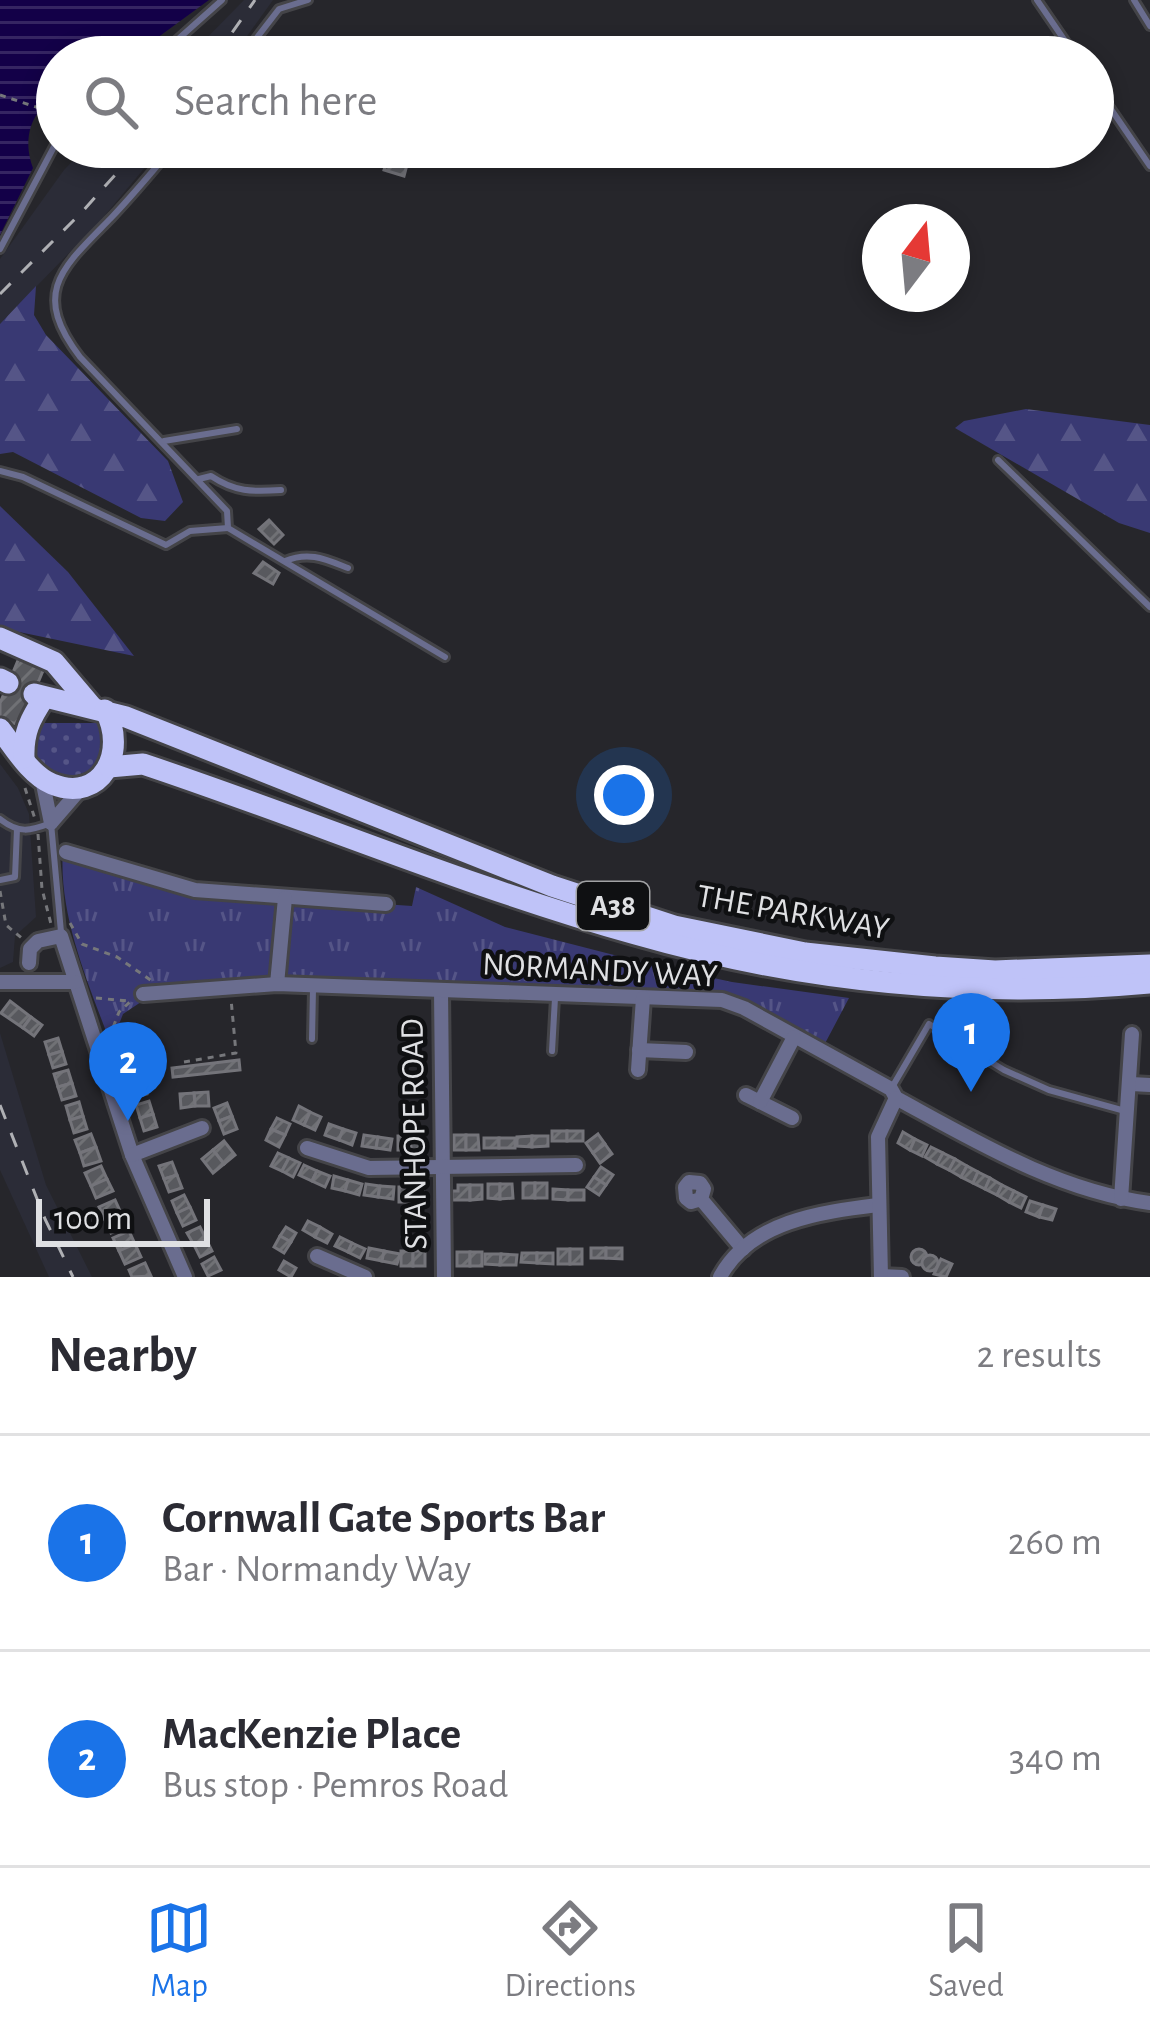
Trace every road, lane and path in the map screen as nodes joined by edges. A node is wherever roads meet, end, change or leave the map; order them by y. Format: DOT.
graph roads {
  1 [pos="223,0"];
  2 [pos="308,0"];
  3 [pos="1037,0"];
  4 [pos="1134,0"];
  5 [pos="1150,26"];
  6 [pos="182,36"];
  7 [pos="258,36"];
  8 [pos="1062,36"];
  9 [pos="0,95"];
  10 [pos="36,107"];
  11 [pos="1114,113"];
  12 [pos="1150,166"];
  13 [pos="43,168"];
  14 [pos="156,168"];
  15 [pos="0,249"];
  16 [pos="237,429"];
  17 [pos="162,441"];
  18 [pos="998,460"];
  19 [pos="0,471"];
  20 [pos="198,479"];
  21 [pos="281,490"];
  22 [pos="228,527"];
  23 [pos="285,561"];
  24 [pos="348,568"];
  25 [pos="1150,607"];
  26 [pos="0,638"];
  27 [pos="445,658"];
  28 [pos="99,709"];
  29 [pos="0,729"];
  30 [pos="109,766"];
  31 [pos="21,767"];
  32 [pos="42,779"];
  33 [pos="83,786"];
  34 [pos="0,819"];
  35 [pos="44,825"];
  36 [pos="17,829"];
  37 [pos="66,852"];
  38 [pos="0,880"];
  39 [pos="0,891"];
  40 [pos="285,898"];
  41 [pos="386,904"];
  42 [pos="59,919"];
  43 [pos="10,930"];
  44 [pos="62,936"];
  45 [pos="29,963"];
  46 [pos="1150,964"];
  47 [pos="51,981"];
  48 [pos="5,982"];
  49 [pos="1150,982"];
  50 [pos="277,984"];
  51 [pos="229,986"];
  52 [pos="314,986"];
  53 [pos="77,989"];
  54 [pos="440,990"];
  55 [pos="165,991"];
  56 [pos="555,994"];
  57 [pos="136,998"];
  58 [pos="643,998"];
  59 [pos="1132,1034"];
  60 [pos="794,1036"];
  61 [pos="312,1040"];
  62 [pos="639,1049"];
  63 [pos="552,1051"];
  64 [pos="686,1052"];
  65 [pos="184,1062"];
  66 [pos="101,1064"];
  67 [pos="638,1070"];
  68 [pos="1130,1084"];
  69 [pos="1150,1085"];
  70 [pos="893,1094"];
  71 [pos="1128,1112"];
  72 [pos="792,1118"];
  73 [pos="202,1128"];
  74 [pos="308,1148"];
  75 [pos="132,1155"];
  76 [pos="576,1166"];
  77 [pos="441,1167"];
  78 [pos="701,1199"];
  79 [pos="1120,1199"];
  80 [pos="1150,1203"];
  81 [pos="878,1205"];
  82 [pos="743,1249"];
  83 [pos="317,1256"];
  84 [pos="185,1277"];
  85 [pos="365,1277"];
  86 [pos="444,1277"];
  87 [pos="720,1277"];
  88 [pos="881,1277"];
  89 [pos="902,1277"];
  1 -- 6 [label="lane"];
  2 -- 7 [label="lane"];
  3 -- 8 [label="lane"];
  4 -- 5 [label="lane"];
  9 -- 10 [label="path"];
  11 -- 12 [label="lane"];
  13 -- 15 [label="lane"];
  14 -- 17 [label="lane"];
  16 -- 17 [label="lane"];
  17 -- 20 [label="lane"];
  18 -- 25 [label="lane"];
  19 -- 22 [label="lane"];
  20 -- 21 [label="lane"];
  20 -- 22 [label="lane"];
  22 -- 23 [label="lane"];
  23 -- 24 [label="lane"];
  23 -- 27 [label="lane"];
  26 -- 28 [label="highway, A38"];
  28 -- 30 [label="highway"];
  28 -- 31 [label="highway"];
  28 -- 46 [label="highway, THE PARKWAY / A38"];
  29 -- 31 [label="highway"];
  30 -- 33 [label="highway"];
  30 -- 49 [label="highway, THE PARKWAY / A38"];
  31 -- 32 [label="highway"];
  31 -- 35 [label="path"];
  32 -- 33 [label="highway"];
  32 -- 35 [label="street"];
  33 -- 35 [label="street"];
  34 -- 36 [label="lane"];
  35 -- 36 [label="lane"];
  35 -- 42 [label="lane"];
  35 -- 42 [label="path"];
  36 -- 38 [label="lane"];
  37 -- 40 [label="street"];
  39 -- 43 [label="path"];
  40 -- 41 [label="street"];
  40 -- 50 [label="street"];
  42 -- 44 [label="lane"];
  42 -- 55 [label="path"];
  44 -- 45 [label="street"];
  44 -- 53 [label="street"];
  45 -- 47 [label="street"];
  45 -- 48 [label="street"];
  47 -- 48 [label="street"];
  47 -- 53 [label="street"];
  50 -- 51 [label="street, NORMANDY WAY"];
  50 -- 52 [label="street, NORMANDY WAY"];
  51 -- 55 [label="street, NORMANDY WAY"];
  51 -- 65 [label="path"];
  52 -- 54 [label="street, NORMANDY WAY"];
  52 -- 61 [label="lane"];
  53 -- 57 [label="path"];
  53 -- 66 [label="street"];
  54 -- 56 [label="street, NORMANDY WAY"];
  54 -- 77 [label="street, STANHOPE ROAD"];
  55 -- 57 [label="street, NORMANDY WAY"];
  56 -- 58 [label="street, NORMANDY WAY"];
  56 -- 63 [label="lane"];
  57 -- 66 [label="path"];
  58 -- 60 [label="street, NORMANDY WAY"];
  58 -- 62 [label="street"];
  59 -- 68 [label="street"];
  60 -- 70 [label="street, NORMANDY WAY"];
  60 -- 72 [label="street"];
  62 -- 64 [label="street"];
  62 -- 67 [label="street"];
  66 -- 75 [label="street"];
  68 -- 69 [label="street"];
  68 -- 71 [label="street"];
  70 -- 71 [label="lane"];
  70 -- 79 [label="street, NORMANDY WAY"];
  70 -- 81 [label="street"];
  71 -- 79 [label="street"];
  73 -- 75 [label="street"];
  74 -- 77 [label="street"];
  75 -- 84 [label="street"];
  76 -- 77 [label="street"];
  77 -- 86 [label="street, STANHOPE ROAD"];
  78 -- 82 [label="street"];
  79 -- 80 [label="street, NORMANDY WAY"];
  81 -- 82 [label="street"];
  81 -- 88 [label="street"];
  82 -- 87 [label="street"];
  83 -- 85 [label="street"];
  88 -- 89 [label="street"];
}
